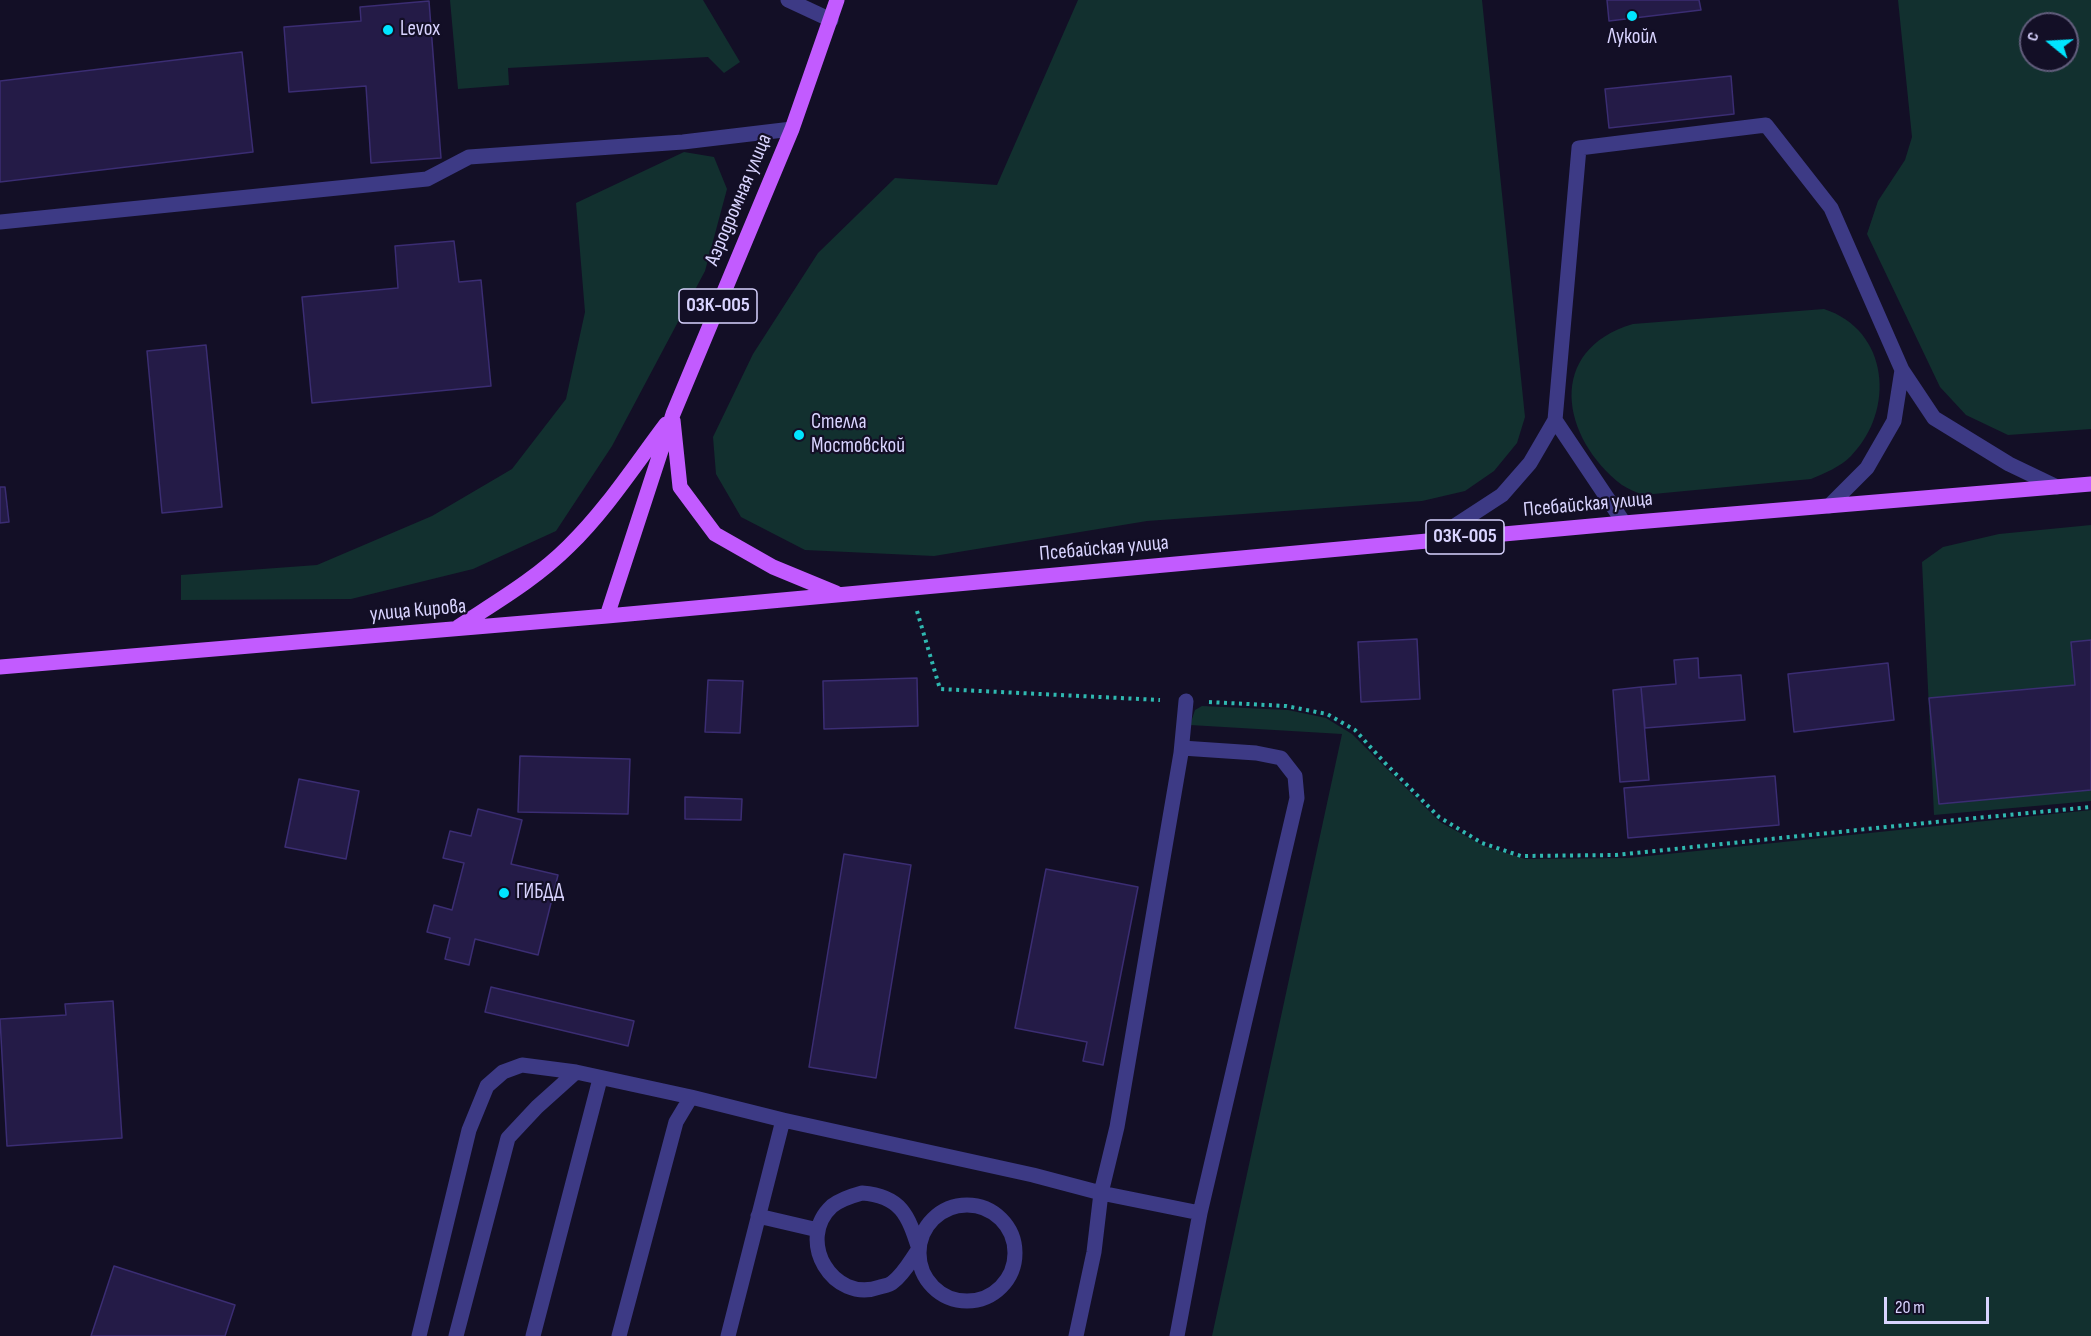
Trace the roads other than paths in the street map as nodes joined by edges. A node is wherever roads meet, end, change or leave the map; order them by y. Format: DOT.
graph roads {
  1 [pos="788,0"];
  2 [pos="837,0"];
  3 [pos="831,20"];
  4 [pos="792,129"];
  5 [pos="0,222"];
  6 [pos="1902,370"];
  7 [pos="673,414"];
  8 [pos="1555,420"];
  9 [pos="2091,484"];
  10 [pos="2057,487"];
  11 [pos="1829,506"];
  12 [pos="1624,523"];
  13 [pos="1433,540"];
  14 [pos="839,595"];
  15 [pos="607,616"];
  16 [pos="456,629"];
  17 [pos="0,668"];
  18 [pos="1186,701"];
  19 [pos="1182,748"];
  20 [pos="576,1072"];
  21 [pos="600,1078"];
  22 [pos="691,1097"];
  23 [pos="783,1120"];
  24 [pos="1101,1192"];
  25 [pos="1200,1213"];
  26 [pos="758,1216"];
  27 [pos="818,1230"];
  28 [pos="919,1249"];
  29 [pos="733,1335"];
  30 [pos="419,1336"];
  31 [pos="456,1336"];
  32 [pos="533,1336"];
  33 [pos="620,1336"];
  34 [pos="1076,1336"];
  35 [pos="1177,1336"];
  1 -- 3 [label="street"];
  2 -- 3 [label="main road, Аэродромная улица / 03К-005"];
  3 -- 4 [label="main road, Аэродромная улица / 03К-005"];
  4 -- 5 [label="street"];
  4 -- 7 [label="main road, Аэродромная улица / 03К-005"];
  6 -- 8 [label="street"];
  6 -- 10 [label="street"];
  6 -- 11 [label="street"];
  7 -- 14 [label="main road, Аэродромная улица / 03К-005"];
  7 -- 15 [label="main road, Аэродромная улица / 03К-005"];
  7 -- 16 [label="main road, Аэродромная улица"];
  8 -- 12 [label="street"];
  8 -- 13 [label="street"];
  9 -- 10 [label="main road, Псебайская улица / 03К-005"];
  10 -- 11 [label="main road, Псебайская улица / 03К-005"];
  11 -- 12 [label="main road, Псебайская улица / 03К-005"];
  12 -- 13 [label="main road, Псебайская улица / 03К-005"];
  13 -- 14 [label="main road, Псебайская улица / 03К-005"];
  14 -- 15 [label="main road, улица Кирова / 03К-005"];
  15 -- 16 [label="main road, улица Кирова"];
  16 -- 17 [label="main road, улица Кирова"];
  18 -- 19 [label="street"];
  19 -- 24 [label="street"];
  19 -- 25 [label="street"];
  20 -- 21 [label="street"];
  20 -- 30 [label="street"];
  20 -- 31 [label="street"];
  21 -- 22 [label="street"];
  21 -- 32 [label="street"];
  22 -- 23 [label="street"];
  22 -- 33 [label="street"];
  23 -- 24 [label="street"];
  23 -- 26 [label="street"];
  24 -- 25 [label="street"];
  24 -- 34 [label="street"];
  25 -- 35 [label="street"];
  26 -- 27 [label="street"];
  26 -- 29 [label="street"];
  27 -- 28 [label="street"];
  27 -- 28 [label="street"];
  28 -- 28 [label="street"];
}
